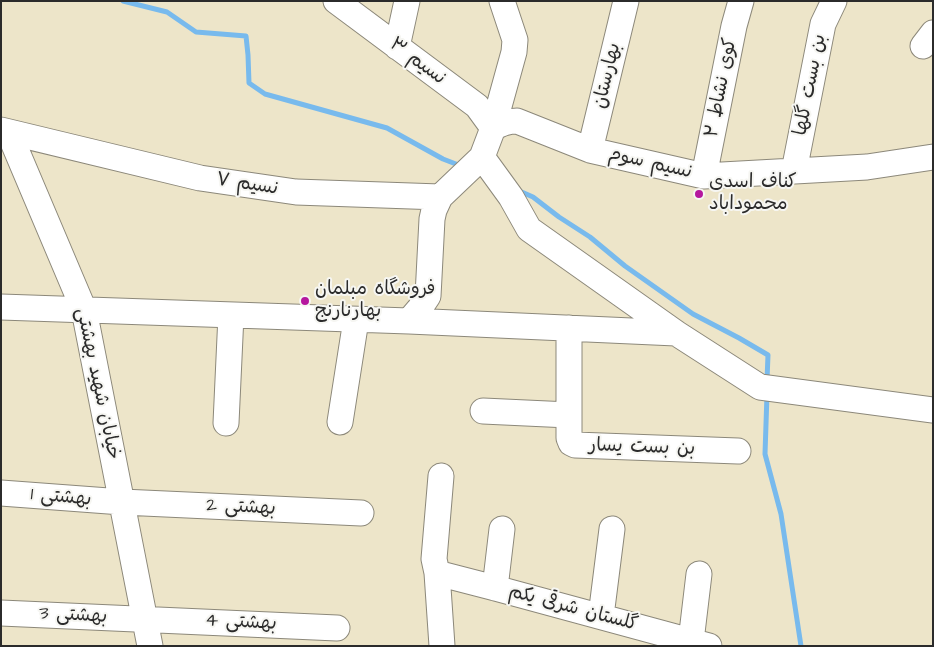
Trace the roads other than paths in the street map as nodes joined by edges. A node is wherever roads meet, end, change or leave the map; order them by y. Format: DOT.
graph roads {
  1 [pos="336,1"];
  2 [pos="407,1"];
  3 [pos="502,1"];
  4 [pos="626,1"];
  5 [pos="742,1"];
  6 [pos="834,1"];
  7 [pos="397,47"];
  8 [pos="493,128"];
  9 [pos="5,131"];
  10 [pos="590,150"];
  11 [pos="482,157"];
  12 [pos="933,157"];
  13 [pos="794,172"];
  14 [pos="704,176"];
  15 [pos="440,197"];
  16 [pos="1,307"];
  17 [pos="84,310"];
  18 [pos="231,315"];
  19 [pos="356,320"];
  20 [pos="410,321"];
  21 [pos="569,328"];
  22 [pos="676,333"];
  23 [pos="933,410"];
  24 [pos="483,411"];
  25 [pos="569,415"];
  26 [pos="340,422"];
  27 [pos="226,423"];
  28 [pos="738,451"];
  29 [pos="441,476"];
  30 [pos="1,493"];
  31 [pos="122,502"];
  32 [pos="361,513"];
  33 [pos="502,529"];
  34 [pos="612,529"];
  35 [pos="437,573"];
  36 [pos="699,574"];
  37 [pos="495,588"];
  38 [pos="1,613"];
  39 [pos="601,616"];
  40 [pos="145,619"];
  41 [pos="337,628"];
  42 [pos="700,643"];
  43 [pos="150,646"];
  44 [pos="442,646"];
  1 -- 7 [label="street, نسیم ۳"];
  2 -- 7 [label="street"];
  3 -- 8 [label="street"];
  4 -- 10 [label="street, بهارستان"];
  5 -- 14 [label="street, کوی نشاط ۲"];
  6 -- 13 [label="street, بن بست گلها"];
  7 -- 8 [label="street, نسیم ۳"];
  8 -- 10 [label="street, نسیم سوم"];
  8 -- 11 [label="street"];
  9 -- 15 [label="street, نسیم ۷"];
  9 -- 17 [label="street, خیابان شهید بهشتی"];
  10 -- 14 [label="street, نسیم سوم"];
  11 -- 15 [label="street"];
  11 -- 22 [label="street"];
  12 -- 13 [label="street, نسیم سوم"];
  13 -- 14 [label="street, نسیم سوم"];
  15 -- 20 [label="street"];
  16 -- 17 [label="street"];
  17 -- 18 [label="street"];
  17 -- 31 [label="street, خیابان شهید بهشتی"];
  18 -- 19 [label="street"];
  18 -- 27 [label="street"];
  19 -- 20 [label="street"];
  19 -- 26 [label="street"];
  20 -- 21 [label="street"];
  21 -- 22 [label="street"];
  21 -- 25 [label="street, بن بست یسار"];
  22 -- 23 [label="street"];
  24 -- 25 [label="street"];
  25 -- 28 [label="street, بن بست یسار"];
  29 -- 35 [label="street"];
  30 -- 31 [label="street, بهشتی 1"];
  31 -- 32 [label="street, بهشتی 2"];
  31 -- 40 [label="street, خیابان شهید بهشتی"];
  33 -- 37 [label="street"];
  34 -- 39 [label="street"];
  35 -- 37 [label="street, گلستان شرقی یکم"];
  35 -- 44 [label="street"];
  36 -- 42 [label="street"];
  37 -- 39 [label="street, گلستان شرقی یکم"];
  38 -- 40 [label="street, بهشتی 3"];
  39 -- 42 [label="street, گلستان شرقی یکم"];
  40 -- 41 [label="street, بهشتی 4"];
  40 -- 43 [label="street, خیابان شهید بهشتی"];
}
